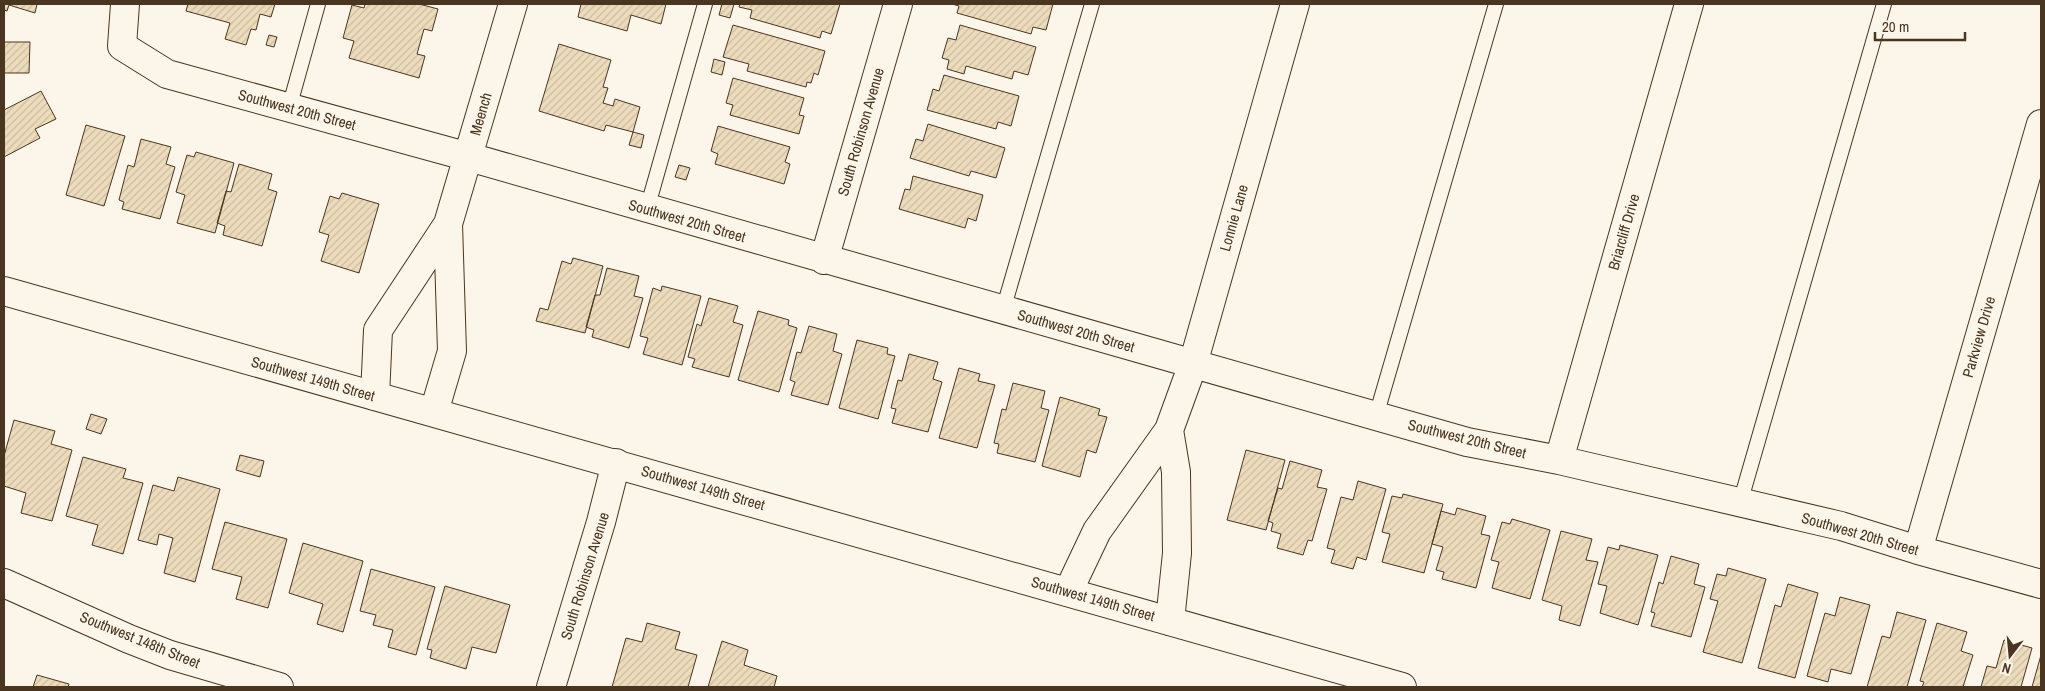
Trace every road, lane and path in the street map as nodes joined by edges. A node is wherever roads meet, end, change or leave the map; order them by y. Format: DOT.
graph roads {
  1 [pos="125,4"];
  2 [pos="318,4"];
  3 [pos="513,4"];
  4 [pos="706,4"];
  5 [pos="898,4"];
  6 [pos="1092,4"];
  7 [pos="1295,4"];
  8 [pos="1496,4"];
  9 [pos="1689,4"];
  10 [pos="1884,4"];
  11 [pos="289,108"];
  12 [pos="2041,124"];
  13 [pos="469,157"];
  14 [pos="647,209"];
  15 [pos="448,224"];
  16 [pos="824,260"];
  17 [pos="4,291"];
  18 [pos="1003,310"];
  19 [pos="1194,364"];
  20 [pos="375,396"];
  21 [pos="434,412"];
  22 [pos="1376,416"];
  23 [pos="1169,430"];
  24 [pos="1559,460"];
  25 [pos="616,464"];
  26 [pos="1740,503"];
  27 [pos="1918,550"];
  28 [pos="4,583"];
  29 [pos="2041,584"];
  30 [pos="1068,592"];
  31 [pos="1170,621"];
  32 [pos="279,687"];
  33 [pos="551,687"];
  34 [pos="1402,687"];
  1 -- 11 [label="street, Southwest 20th Street"];
  2 -- 11 [label="lane"];
  3 -- 13 [label="street, Meench"];
  4 -- 14 [label="lane"];
  5 -- 16 [label="street, South Robinson Avenue"];
  6 -- 18 [label="lane"];
  7 -- 19 [label="street, Lonnie Lane"];
  8 -- 22 [label="lane"];
  9 -- 24 [label="street, Briarcliff Drive"];
  10 -- 26 [label="lane"];
  11 -- 13 [label="street, Southwest 20th Street"];
  12 -- 27 [label="street, Parkview Drive"];
  13 -- 14 [label="street, Southwest 20th Street"];
  13 -- 15 [label="street, Meench"];
  14 -- 16 [label="street, Southwest 20th Street"];
  15 -- 20 [label="street, Meench"];
  15 -- 21 [label="street, Meench"];
  16 -- 18 [label="street, Southwest 20th Street"];
  17 -- 20 [label="street, Southwest 149th Street"];
  18 -- 19 [label="street, Southwest 20th Street"];
  19 -- 22 [label="street, Southwest 20th Street"];
  19 -- 23 [label="street, Lonnie Lane"];
  20 -- 21 [label="street, Southwest 149th Street"];
  21 -- 25 [label="street, Southwest 149th Street"];
  22 -- 24 [label="street, Southwest 20th Street"];
  23 -- 30 [label="street, Lonnie Lane"];
  23 -- 31 [label="street"];
  24 -- 26 [label="street, Southwest 20th Street"];
  25 -- 30 [label="street, Southwest 149th Street"];
  25 -- 33 [label="street, South Robinson Avenue"];
  26 -- 27 [label="street, Southwest 20th Street"];
  27 -- 29 [label="street, Southwest 20th Street"];
  28 -- 32 [label="street, Southwest 148th Street"];
  30 -- 31 [label="street, Southwest 149th Street"];
  31 -- 34 [label="street, Southwest 149th Street"];
}
